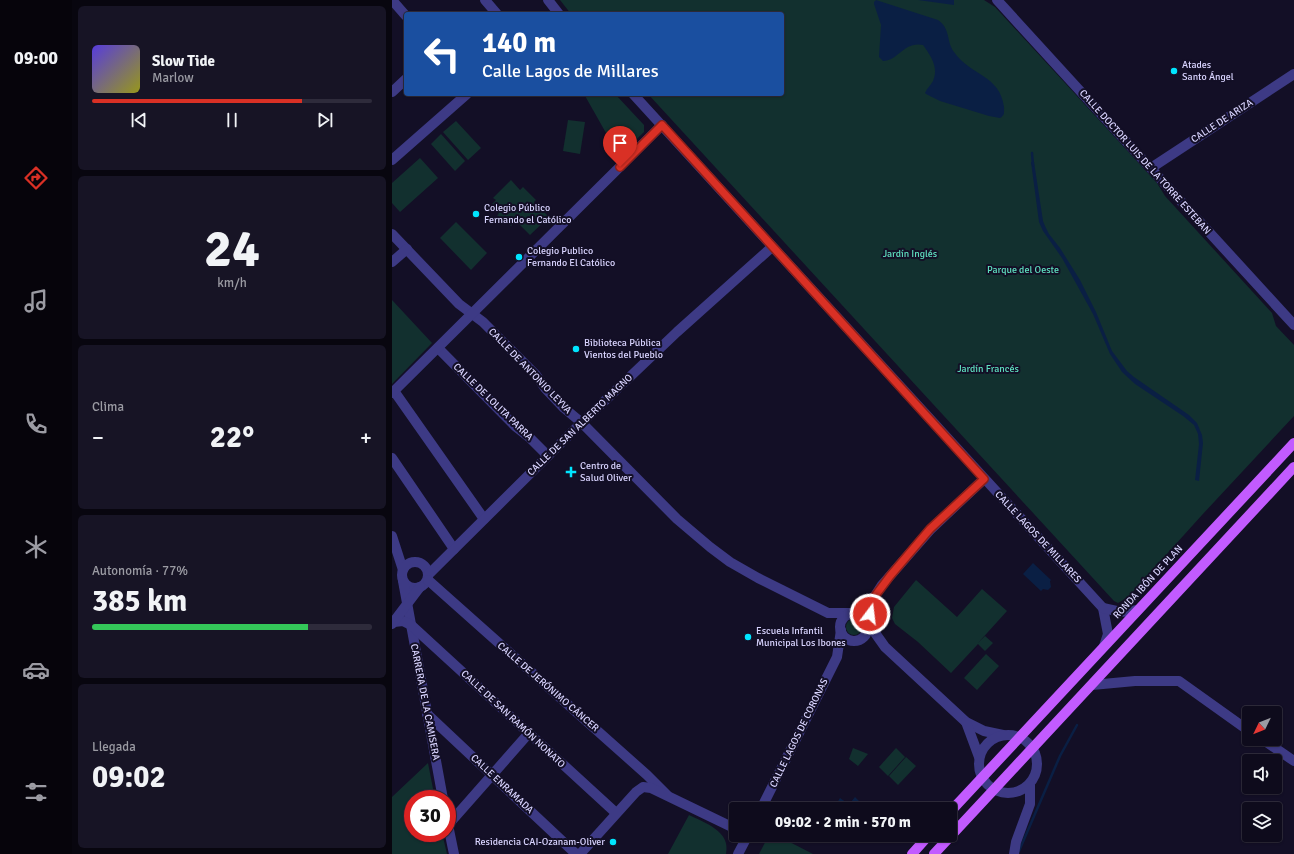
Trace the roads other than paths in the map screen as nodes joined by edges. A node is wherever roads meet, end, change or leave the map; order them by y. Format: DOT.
graph roads {
  1 [pos="392,0"];
  2 [pos="485,0"];
  3 [pos="548,0"];
  4 [pos="997,0"];
  5 [pos="495,12"];
  6 [pos="556,12"];
  7 [pos="399,14"];
  8 [pos="1294,74"];
  9 [pos="404,81"];
  10 [pos="392,92"];
  11 [pos="465,96"];
  12 [pos="635,96"];
  13 [pos="662,125"];
  14 [pos="392,160"];
  15 [pos="1151,168"];
  16 [pos="392,234"];
  17 [pos="772,247"];
  18 [pos="406,249"];
  19 [pos="392,262"];
  20 [pos="473,314"];
  21 [pos="1294,325"];
  22 [pos="438,348"];
  23 [pos="393,392"];
  24 [pos="582,423"];
  25 [pos="1294,443"];
  26 [pos="548,456"];
  27 [pos="392,458"];
  28 [pos="1294,467"];
  29 [pos="984,479"];
  30 [pos="484,519"];
  31 [pos="392,536"];
  32 [pos="454,549"];
  33 [pos="403,570"];
  34 [pos="403,580"];
  35 [pos="425,581"];
  36 [pos="875,596"];
  37 [pos="407,605"];
  38 [pos="1103,608"];
  39 [pos="1138,610"];
  40 [pos="828,613"];
  41 [pos="852,613"];
  42 [pos="868,622"];
  43 [pos="393,623"];
  44 [pos="411,625"];
  45 [pos="840,629"];
  46 [pos="859,640"];
  47 [pos="1104,646"];
  48 [pos="885,647"];
  49 [pos="837,658"];
  50 [pos="1092,685"];
  51 [pos="427,714"];
  52 [pos="966,722"];
  53 [pos="1242,726"];
  54 [pos="529,733"];
  55 [pos="1002,735"];
  56 [pos="1020,737"];
  57 [pos="1272,746"];
  58 [pos="1033,748"];
  59 [pos="979,757"];
  60 [pos="1294,761"];
  61 [pos="492,775"];
  62 [pos="982,777"];
  63 [pos="1030,785"];
  64 [pos="441,790"];
  65 [pos="994,790"];
  66 [pos="1015,792"];
  67 [pos="667,795"];
  68 [pos="765,802"];
  69 [pos="957,804"];
  70 [pos="1028,808"];
  71 [pos="456,813"];
  72 [pos="616,813"];
  73 [pos="729,826"];
  74 [pos="452,842"];
  75 [pos="744,842"];
  76 [pos="923,842"];
  77 [pos="454,854"];
  78 [pos="576,854"];
  79 [pos="580,854"];
  80 [pos="738,854"];
  81 [pos="912,854"];
  82 [pos="934,854"];
  83 [pos="1014,854"];
  1 -- 7 [label="street"];
  2 -- 5 [label="street"];
  3 -- 6 [label="street"];
  4 -- 15 [label="street, CALLE DOCTOR LUIS DE LA TORRE ESTEBAN"];
  8 -- 15 [label="street, CALLE DE ARIZA"];
  9 -- 10 [label="street"];
  11 -- 14 [label="street"];
  12 -- 13 [label="street, CALLE LAGOS DE MILLARES"];
  13 -- 17 [label="street, CALLE LAGOS DE MILLARES"];
  13 -- 20 [label="street"];
  15 -- 21 [label="street, CALLE DOCTOR LUIS DE LA TORRE ESTEBAN"];
  16 -- 18 [label="street, CALLE DE ANTONIO LEYVA"];
  17 -- 24 [label="street, CALLE DE SAN ALBERTO MAGNO"];
  17 -- 29 [label="street, CALLE LAGOS DE MILLARES"];
  18 -- 19 [label="street"];
  18 -- 20 [label="street, CALLE DE ANTONIO LEYVA"];
  20 -- 22 [label="street"];
  20 -- 24 [label="street, CALLE DE ANTONIO LEYVA"];
  22 -- 23 [label="street"];
  22 -- 26 [label="street, CALLE DE LOLITA PARRA"];
  23 -- 30 [label="street"];
  24 -- 26 [label="street, CALLE DE SAN ALBERTO MAGNO"];
  24 -- 40 [label="street, CALLE DE ANTONIO LEYVA"];
  25 -- 39 [label="main road, RONDA IBÓN DE PLAN"];
  26 -- 30 [label="street, CALLE DE SAN ALBERTO MAGNO"];
  27 -- 32 [label="street"];
  28 -- 50 [label="main road"];
  29 -- 36 [label="street"];
  29 -- 38 [label="street, CALLE LAGOS DE MILLARES"];
  30 -- 32 [label="street, CALLE DE SAN ALBERTO MAGNO"];
  31 -- 33 [label="street"];
  32 -- 35 [label="street, CALLE DE SAN ALBERTO MAGNO"];
  33 -- 34 [label="street"];
  33 -- 35 [label="street"];
  34 -- 35 [label="street"];
  34 -- 37 [label="street, CARRERA DE LA CAMISERA"];
  35 -- 37 [label="street"];
  35 -- 67 [label="street, CALLE DE JERÓNIMO CÁNCER"];
  36 -- 41 [label="street"];
  36 -- 42 [label="street"];
  37 -- 43 [label="street"];
  37 -- 44 [label="street, CARRERA DE LA CAMISERA"];
  38 -- 39 [label="street"];
  38 -- 47 [label="street"];
  39 -- 47 [label="main road, RONDA IBÓN DE PLAN"];
  40 -- 41 [label="street, CALLE DE ANTONIO LEYVA"];
  40 -- 45 [label="street, CALLE DE ANTONIO LEYVA"];
  41 -- 42 [label="street"];
  41 -- 45 [label="street"];
  42 -- 46 [label="street"];
  42 -- 48 [label="street"];
  43 -- 44 [label="street"];
  44 -- 51 [label="street, CARRERA DE LA CAMISERA"];
  44 -- 54 [label="street, CALLE DE SAN RAMÓN NONATO"];
  45 -- 46 [label="street"];
  45 -- 49 [label="street, CALLE LAGOS DE CORONAS"];
  46 -- 48 [label="street"];
  46 -- 49 [label="street, CALLE LAGOS DE CORONAS"];
  47 -- 56 [label="main road, RONDA IBÓN DE PLAN"];
  48 -- 52 [label="street"];
  49 -- 68 [label="street, CALLE LAGOS DE CORONAS"];
  50 -- 53 [label="street"];
  50 -- 58 [label="main road"];
  51 -- 61 [label="street, CALLE ENRAMADA"];
  51 -- 64 [label="street, CARRERA DE LA CAMISERA"];
  52 -- 55 [label="street"];
  52 -- 59 [label="street"];
  54 -- 61 [label="street"];
  54 -- 72 [label="street, CALLE DE SAN RAMÓN NONATO"];
  55 -- 56 [label="street"];
  55 -- 59 [label="street"];
  56 -- 58 [label="street"];
  56 -- 62 [label="main road, RONDA IBÓN DE PLAN"];
  57 -- 60 [label="street"];
  58 -- 63 [label="street"];
  58 -- 65 [label="main road"];
  59 -- 62 [label="street"];
  61 -- 71 [label="street"];
  61 -- 78 [label="street, CALLE ENRAMADA"];
  62 -- 65 [label="street"];
  62 -- 69 [label="main road, RONDA IBÓN DE PLAN"];
  63 -- 66 [label="street"];
  63 -- 70 [label="street"];
  65 -- 66 [label="street"];
  65 -- 82 [label="main road"];
  66 -- 70 [label="street"];
  67 -- 72 [label="street"];
  67 -- 73 [label="street"];
  70 -- 83 [label="street"];
  72 -- 79 [label="street"];
  74 -- 77 [label="street"];
  75 -- 80 [label="street"];
  76 -- 81 [label="main road"];
}
